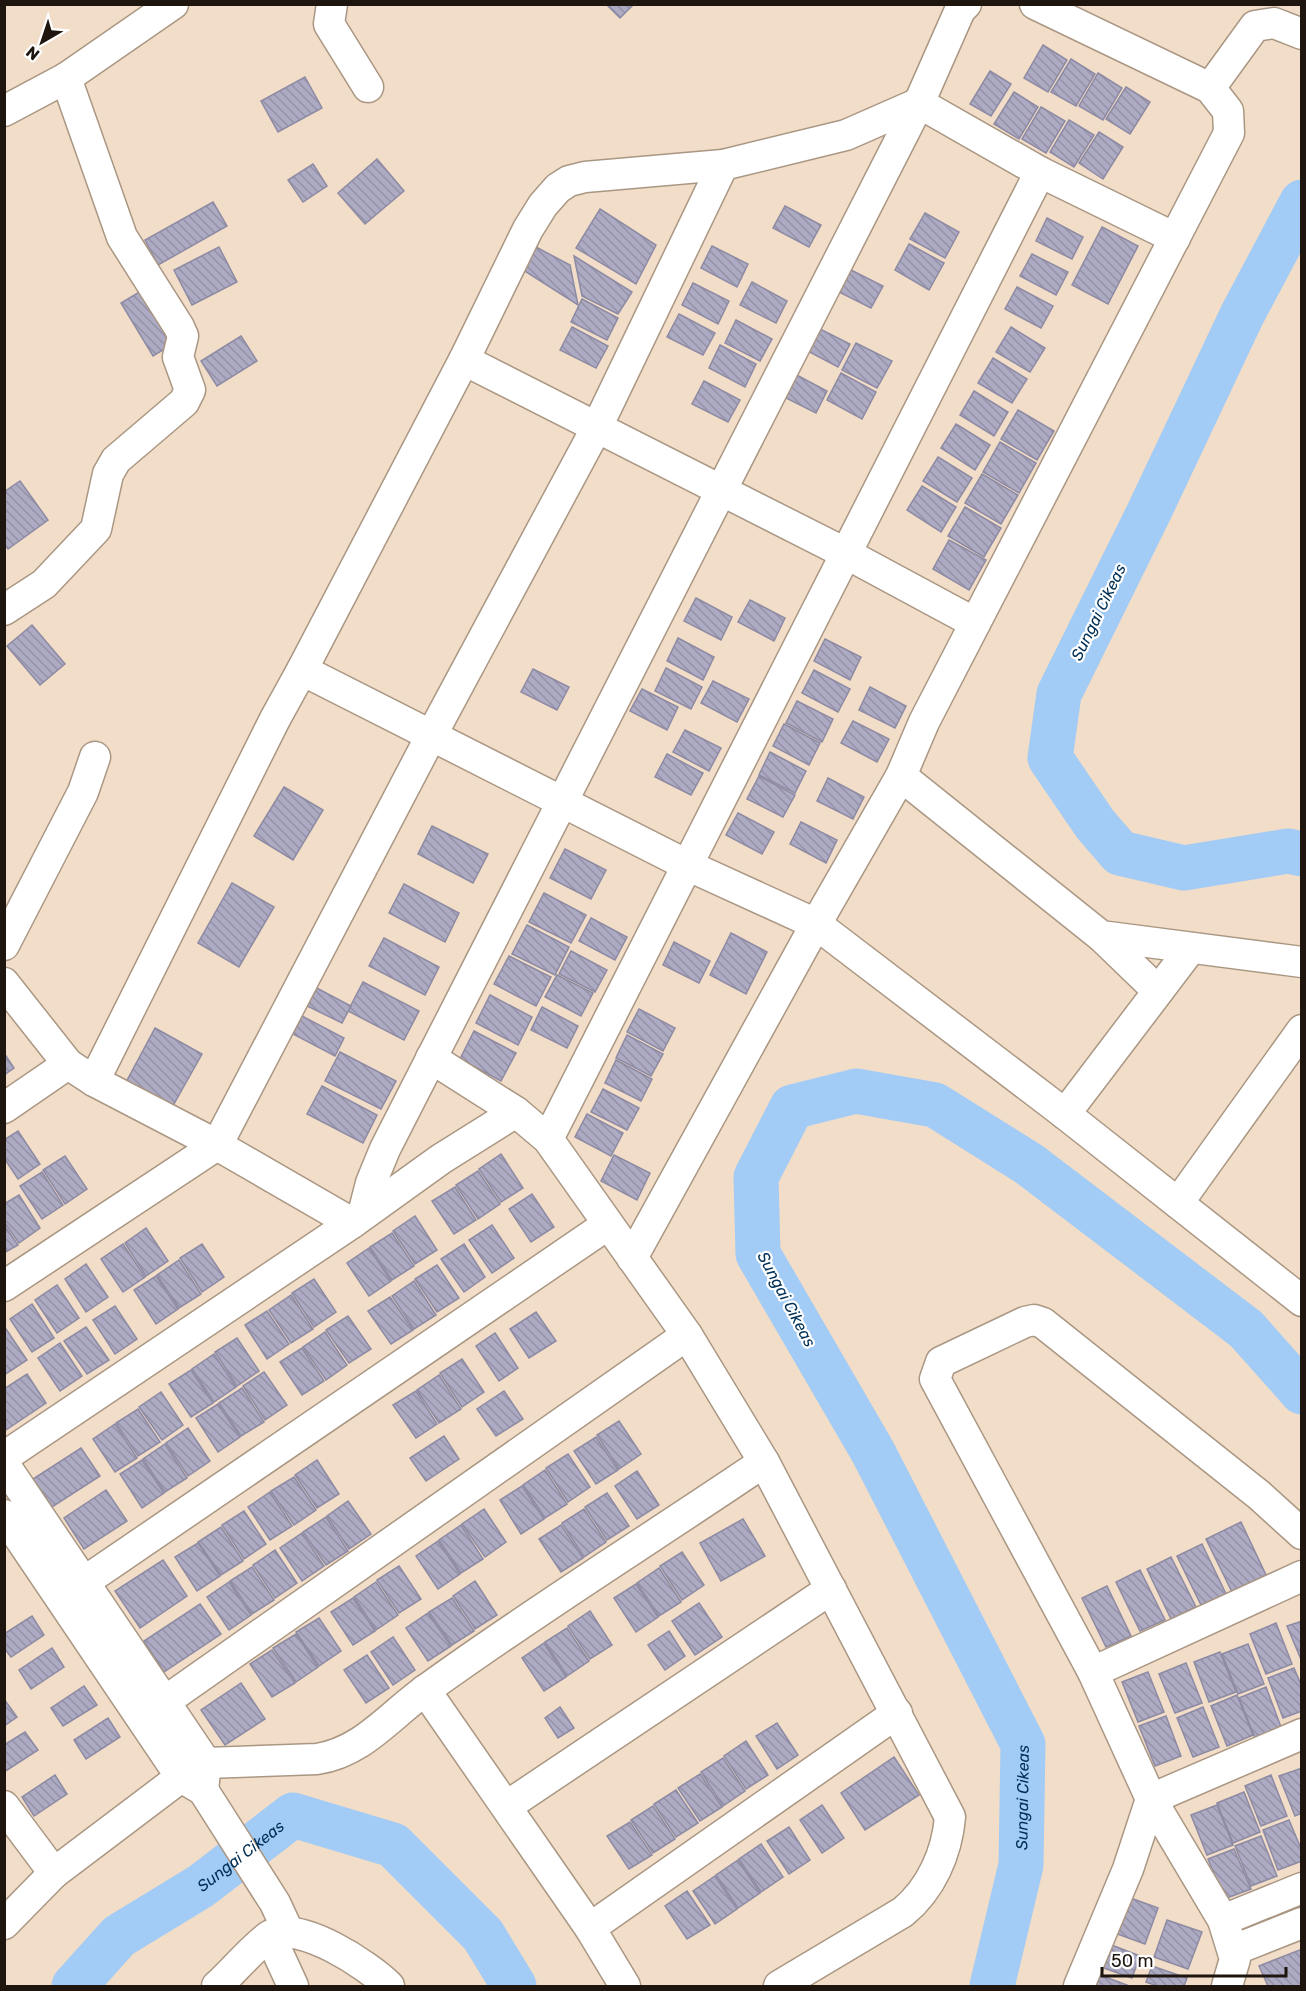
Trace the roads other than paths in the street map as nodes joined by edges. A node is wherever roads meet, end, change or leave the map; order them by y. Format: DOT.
graph roads {
  1 [pos="173,4"];
  2 [pos="332,4"];
  3 [pos="966,4"];
  4 [pos="1035,4"];
  5 [pos="1302,34"];
  6 [pos="66,78"];
  7 [pos="368,87"];
  8 [pos="1210,88"];
  9 [pos="919,103"];
  10 [pos="4,111"];
  11 [pos="723,165"];
  12 [pos="1040,172"];
  13 [pos="1175,238"];
  14 [pos="464,360"];
  15 [pos="597,427"];
  16 [pos="720,491"];
  17 [pos="847,554"];
  18 [pos="4,610"];
  19 [pos="975,623"];
  20 [pos="302,670"];
  21 [pos="431,736"];
  22 [pos="95,757"];
  23 [pos="901,776"];
  24 [pos="563,802"];
  25 [pos="689,866"];
  26 [pos="816,924"];
  27 [pos="1101,936"];
  28 [pos="4,945"];
  29 [pos="1191,948"];
  30 [pos="1302,962"];
  31 [pos="4,983"];
  32 [pos="1158,991"];
  33 [pos="1302,1030"];
  34 [pos="431,1058"];
  35 [pos="68,1064"];
  36 [pos="94,1081"];
  37 [pos="4,1108"];
  38 [pos="516,1112"];
  39 [pos="1065,1114"];
  40 [pos="548,1139"];
  41 [pos="217,1145"];
  42 [pos="1178,1203"];
  43 [pos="358,1219"];
  44 [pos="607,1225"];
  45 [pos="632,1258"];
  46 [pos="4,1286"];
  47 [pos="1298,1291"];
  48 [pos="687,1335"];
  49 [pos="4,1457"];
  50 [pos="764,1462"];
  51 [pos="4,1464"];
  52 [pos="4,1515"];
  53 [pos="1302,1534"];
  54 [pos="1302,1576"];
  55 [pos="84,1582"];
  56 [pos="831,1589"];
  57 [pos="1093,1672"];
  58 [pos="425,1690"];
  59 [pos="164,1702"];
  60 [pos="897,1713"];
  61 [pos="1302,1734"];
  62 [pos="197,1777"];
  63 [pos="1151,1799"];
  64 [pos="4,1806"];
  65 [pos="507,1806"];
  66 [pos="54,1873"];
  67 [pos="1302,1888"];
  68 [pos="1223,1920"];
  69 [pos="1302,1923"];
  70 [pos="4,1924"];
  71 [pos="590,1928"];
  72 [pos="279,1933"];
  73 [pos="1234,1950"];
  74 [pos="218,1986"];
  75 [pos="293,1986"];
  76 [pos="389,1986"];
  77 [pos="625,1986"];
  78 [pos="778,1986"];
  79 [pos="1079,1986"];
  80 [pos="1227,1986"];
  1 -- 6 [label="street"];
  2 -- 7 [label="street"];
  3 -- 9 [label="street"];
  4 -- 8 [label="street"];
  5 -- 8 [label="street"];
  6 -- 10 [label="street"];
  6 -- 18 [label="street"];
  8 -- 13 [label="street"];
  9 -- 11 [label="street"];
  9 -- 12 [label="street"];
  9 -- 16 [label="street"];
  11 -- 14 [label="street"];
  11 -- 15 [label="street"];
  12 -- 13 [label="street"];
  12 -- 17 [label="street"];
  13 -- 19 [label="street"];
  14 -- 15 [label="street"];
  14 -- 20 [label="street"];
  15 -- 16 [label="street"];
  15 -- 21 [label="street"];
  16 -- 17 [label="street"];
  16 -- 24 [label="street"];
  17 -- 19 [label="street"];
  17 -- 25 [label="street"];
  19 -- 23 [label="street"];
  20 -- 21 [label="street"];
  20 -- 36 [label="street"];
  21 -- 24 [label="street"];
  21 -- 41 [label="street"];
  22 -- 28 [label="street"];
  23 -- 26 [label="street"];
  23 -- 27 [label="street"];
  24 -- 25 [label="street"];
  24 -- 34 [label="street"];
  25 -- 26 [label="street"];
  25 -- 40 [label="street"];
  26 -- 39 [label="street"];
  26 -- 45 [label="street"];
  27 -- 29 [label="street"];
  27 -- 32 [label="street"];
  29 -- 30 [label="street"];
  29 -- 32 [label="street"];
  31 -- 35 [label="street"];
  32 -- 39 [label="street"];
  33 -- 42 [label="street"];
  34 -- 38 [label="street"];
  34 -- 43 [label="street"];
  35 -- 36 [label="street"];
  35 -- 37 [label="street"];
  36 -- 41 [label="street"];
  38 -- 40 [label="street"];
  38 -- 43 [label="street"];
  39 -- 42 [label="street"];
  40 -- 44 [label="street"];
  41 -- 43 [label="street"];
  41 -- 46 [label="street"];
  42 -- 47 [label="street"];
  43 -- 49 [label="street"];
  44 -- 45 [label="street"];
  44 -- 55 [label="street"];
  45 -- 48 [label="street"];
  48 -- 50 [label="street"];
  48 -- 59 [label="street"];
  50 -- 56 [label="street"];
  50 -- 58 [label="street"];
  51 -- 55 [label="street"];
  52 -- 62 [label="street"];
  53 -- 57 [label="street"];
  54 -- 57 [label="street"];
  55 -- 59 [label="street"];
  56 -- 60 [label="street"];
  56 -- 65 [label="street"];
  57 -- 63 [label="street"];
  58 -- 62 [label="street"];
  58 -- 65 [label="street"];
  59 -- 62 [label="street"];
  60 -- 71 [label="street"];
  60 -- 78 [label="street"];
  61 -- 63 [label="street"];
  62 -- 66 [label="street"];
  62 -- 72 [label="street"];
  63 -- 68 [label="street"];
  63 -- 79 [label="street"];
  64 -- 66 [label="street"];
  65 -- 71 [label="street"];
  66 -- 70 [label="street"];
  67 -- 68 [label="street"];
  68 -- 73 [label="street"];
  69 -- 73 [label="street"];
  71 -- 77 [label="street"];
  72 -- 74 [label="street"];
  72 -- 75 [label="street"];
  72 -- 76 [label="street"];
  73 -- 80 [label="street"];
}
